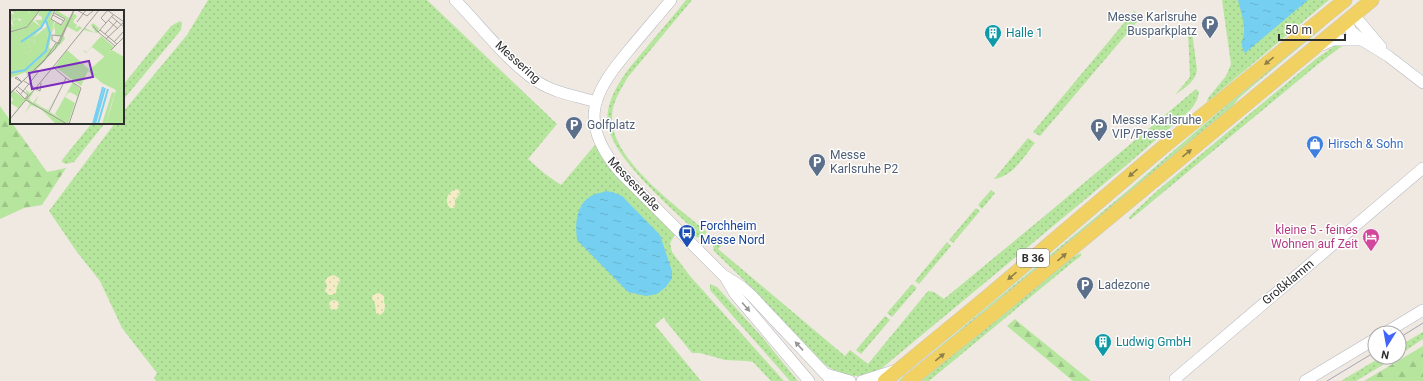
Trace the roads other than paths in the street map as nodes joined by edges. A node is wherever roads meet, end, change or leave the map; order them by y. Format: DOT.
graph roads {
  1 [pos="454,0"];
  2 [pos="671,0"];
  3 [pos="1372,0"];
  4 [pos="1347,8"];
  5 [pos="1334,32"];
  6 [pos="1362,40"];
  7 [pos="1313,49"];
  8 [pos="1388,56"];
  9 [pos="1423,83"];
  10 [pos="596,102"];
  11 [pos="1423,168"];
  12 [pos="723,275"];
  13 [pos="1423,310"];
  14 [pos="1398,325"];
  15 [pos="1367,344"];
  16 [pos="902,368"];
  17 [pos="829,378"];
  18 [pos="809,381"];
  19 [pos="850,381"];
  20 [pos="862,381"];
  21 [pos="885,381"];
  22 [pos="909,381"];
  23 [pos="1177,381"];
  24 [pos="1305,381"];
  1 -- 10 [label="street, Messering"];
  2 -- 10 [label="street, Messestraße"];
  3 -- 4 [label="main road, B 36"];
  4 -- 5 [label="main road, B 36"];
  4 -- 5 [label="main road"];
  4 -- 6 [label="street"];
  4 -- 8 [label="street"];
  4 -- 16 [label="main road, B 36, one-way"];
  5 -- 7 [label="main road, B 36"];
  6 -- 7 [label="street"];
  6 -- 8 [label="street"];
  22 -- 7 [label="main road, B 36, one-way"];
  8 -- 9 [label="street"];
  10 -- 12 [label="street, Messestraße"];
  11 -- 23 [label="street, Großklamm"];
  17 -- 12 [label="street, Messestraße, one-way"];
  12 -- 18 [label="street, Messestraße, one-way"];
  13 -- 14 [label="street"];
  15 -- 24 [label="street"];
  16 -- 20 [label="street"];
  16 -- 21 [label="main road, B 36"];
  17 -- 19 [label="street"];
}
